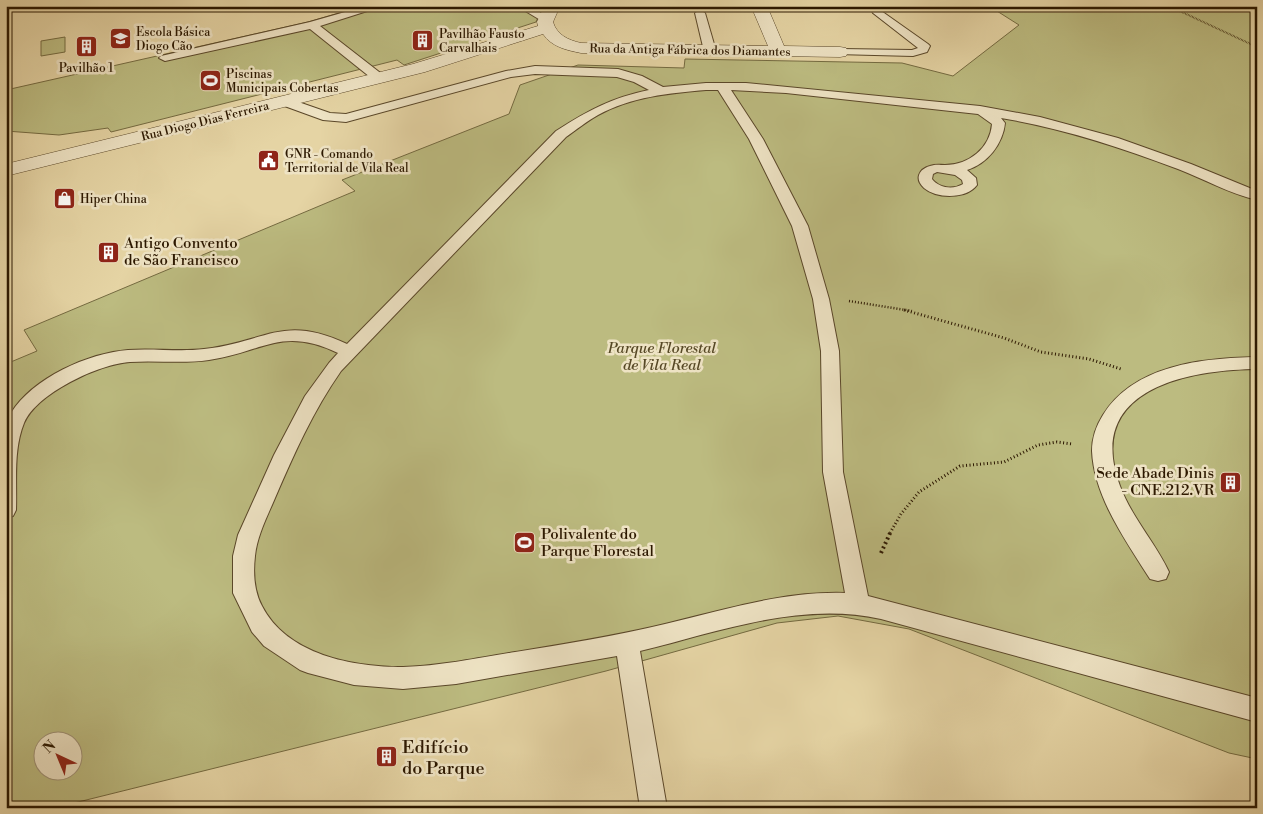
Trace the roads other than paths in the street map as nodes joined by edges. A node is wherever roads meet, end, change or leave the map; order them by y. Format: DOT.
graph roads {
  1 [pos="378,6"];
  2 [pos="522,6"];
  3 [pos="759,6"];
  4 [pos="877,11"];
  5 [pos="700,13"];
  6 [pos="548,18"];
  7 [pos="312,25"];
  8 [pos="710,50"];
  9 [pos="778,52"];
  10 [pos="840,52"];
  11 [pos="165,58"];
  12 [pos="379,78"];
  13 [pos="722,86"];
  14 [pos="661,91"];
  15 [pos="284,101"];
  16 [pos="976,109"];
  17 [pos="6,156"];
  18 [pos="28,164"];
  19 [pos="6,170"];
  20 [pos="970,171"];
  21 [pos="1257,196"];
  22 [pos="350,352"];
  23 [pos="1257,363"];
  24 [pos="6,510"];
  25 [pos="1158,572"];
  26 [pos="858,604"];
  27 [pos="627,644"];
  28 [pos="1257,710"];
  29 [pos="654,808"];
  1 -- 7 [label="lane"];
  2 -- 6 [label="lane"];
  3 -- 9 [label="street"];
  4 -- 10 [label="lane"];
  5 -- 8 [label="lane"];
  6 -- 8 [label="street, Rua da Antiga Fábrica dos Diamantes"];
  6 -- 12 [label="street, Rua Diogo Dias Ferreira"];
  7 -- 11 [label="lane"];
  7 -- 12 [label="lane"];
  8 -- 9 [label="street, Rua da Antiga Fábrica dos Diamantes"];
  9 -- 10 [label="street, Rua da Antiga Fábrica dos Diamantes"];
  12 -- 15 [label="street, Rua Diogo Dias Ferreira"];
  13 -- 14 [label="lane"];
  13 -- 16 [label="lane"];
  13 -- 26 [label="lane"];
  14 -- 15 [label="lane"];
  14 -- 22 [label="lane"];
  15 -- 18 [label="street, Rua Diogo Dias Ferreira"];
  16 -- 20 [label="lane"];
  16 -- 21 [label="lane"];
  17 -- 18 [label="street"];
  18 -- 19 [label="street, Rua Diogo Dias Ferreira"];
  20 -- 20 [label="lane"];
  22 -- 24 [label="lane"];
  22 -- 27 [label="lane"];
  23 -- 25 [label="lane"];
  26 -- 27 [label="lane"];
  26 -- 28 [label="lane"];
  27 -- 29 [label="lane"];
}
